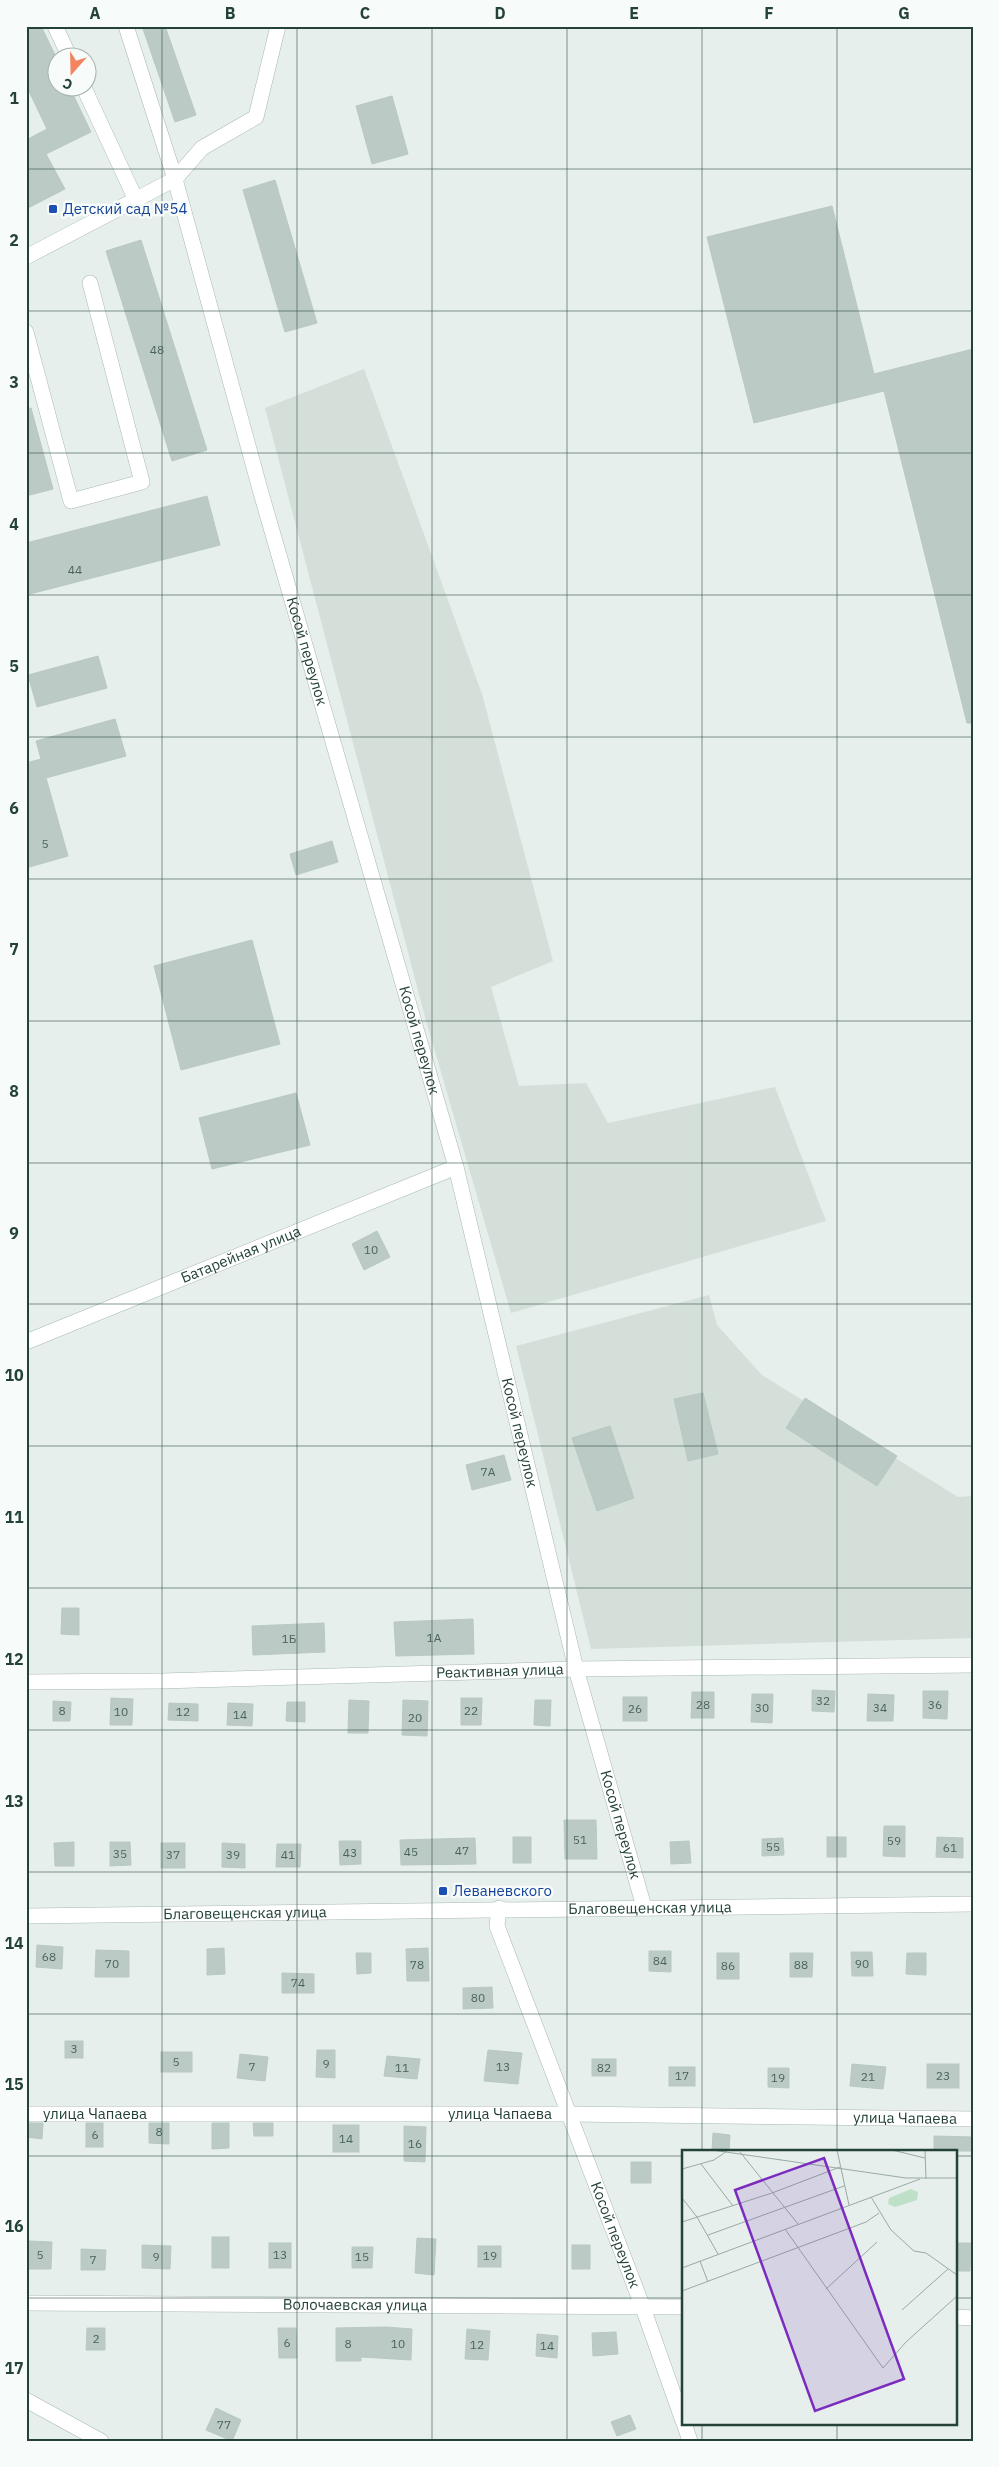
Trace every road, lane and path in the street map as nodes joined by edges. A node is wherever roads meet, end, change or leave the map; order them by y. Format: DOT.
graph roads {
  1 [pos="55,26"];
  2 [pos="126,26"];
  3 [pos="278,26"];
  4 [pos="65,48"];
  5 [pos="89,98"];
  6 [pos="174,179"];
  7 [pos="136,200"];
  8 [pos="26,257"];
  9 [pos="90,283"];
  10 [pos="26,332"];
  11 [pos="456,1167"];
  12 [pos="26,1342"];
  13 [pos="973,1665"];
  14 [pos="576,1669"];
  15 [pos="26,1682"];
  16 [pos="973,1904"];
  17 [pos="644,1907"];
  18 [pos="499,1908"];
  19 [pos="26,1916"];
  20 [pos="26,2114"];
  21 [pos="569,2114"];
  22 [pos="973,2120"];
  23 [pos="26,2303"];
  24 [pos="642,2305"];
  25 [pos="682,2307"];
  26 [pos="956,2317"];
  27 [pos="973,2318"];
  28 [pos="26,2400"];
  29 [pos="682,2419"];
  30 [pos="684,2424"];
  31 [pos="101,2441"];
  32 [pos="690,2441"];
  1 -- 4 [label="street"];
  2 -- 6 [label="street, Косой переулок"];
  3 -- 6 [label="street"];
  5 -- 7 [label="street"];
  6 -- 7 [label="street"];
  6 -- 11 [label="street, Косой переулок"];
  7 -- 8 [label="street"];
  9 -- 10 [label="street"];
  11 -- 12 [label="street, Батарейная улица"];
  11 -- 14 [label="street, Косой переулок"];
  13 -- 14 [label="street, Реактивная улица"];
  14 -- 15 [label="street, Реактивная улица"];
  14 -- 17 [label="street, Косой переулок"];
  16 -- 17 [label="street, Благовещенская улица"];
  17 -- 18 [label="street, Благовещенская улица"];
  18 -- 19 [label="street, Благовещенская улица"];
  18 -- 21 [label="street, Косой переулок"];
  20 -- 21 [label="street, улица Чапаева"];
  21 -- 22 [label="street, улица Чапаева"];
  21 -- 24 [label="street, Косой переулок"];
  23 -- 24 [label="street, Волочаевская улица"];
  24 -- 25 [label="street, Волочаевская улица"];
  24 -- 29 [label="street, Косой переулок"];
  26 -- 27 [label="street"];
  28 -- 31 [label="street"];
  30 -- 32 [label="street, Косой переулок"];
}
